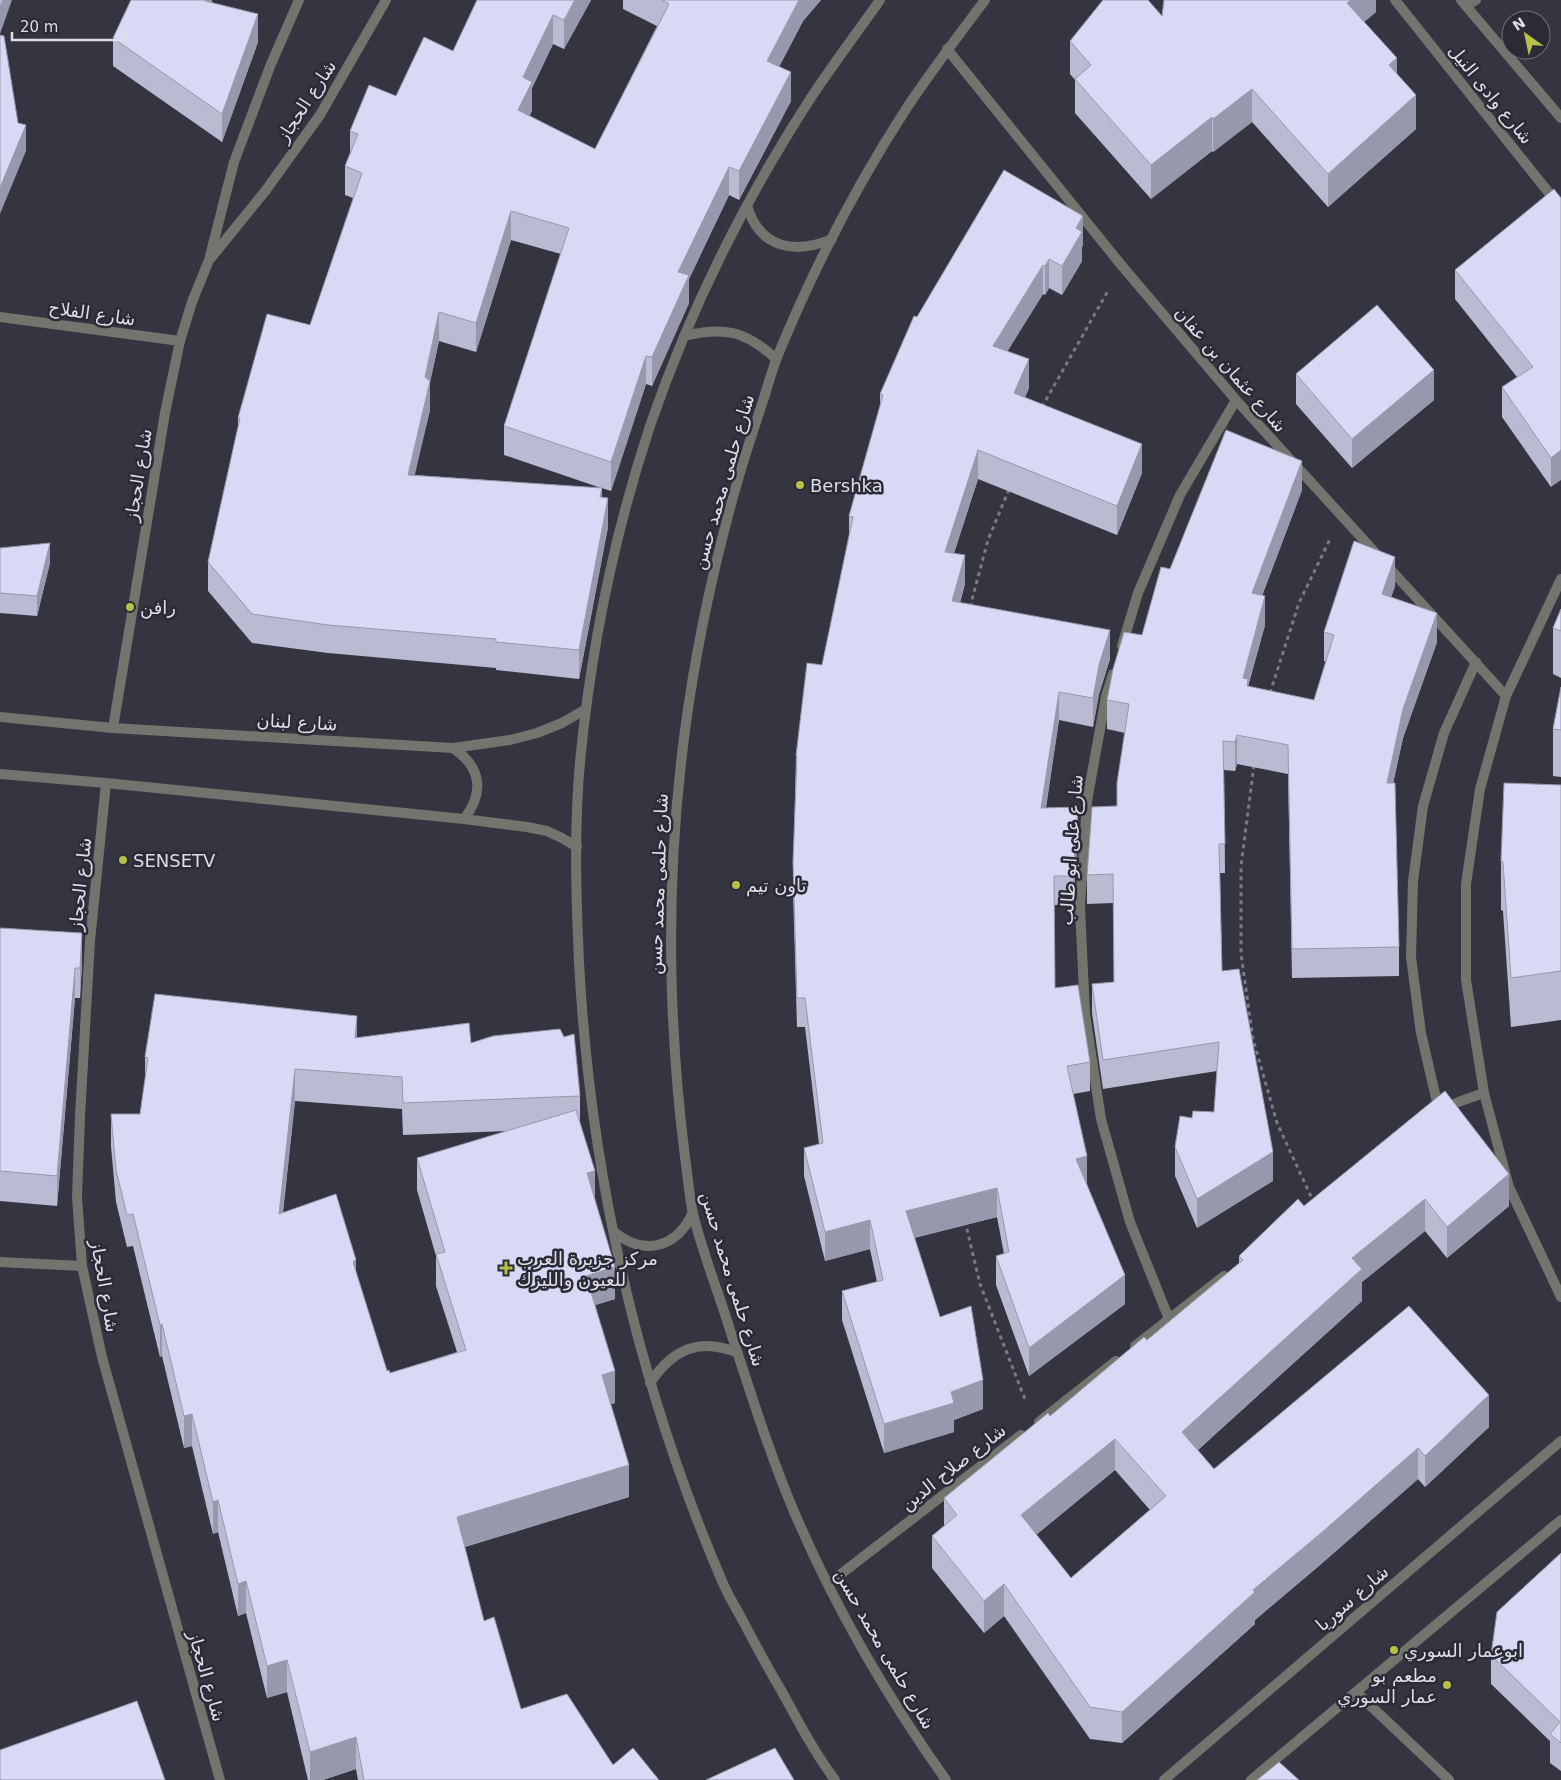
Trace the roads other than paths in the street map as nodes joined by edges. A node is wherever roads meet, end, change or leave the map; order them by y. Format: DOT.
graph roads {
  1 [pos="299,0"];
  2 [pos="386,0"];
  3 [pos="880,0"];
  4 [pos="985,0"];
  5 [pos="1395,0"];
  6 [pos="1476,0"];
  7 [pos="1464,3"];
  8 [pos="947,49"];
  9 [pos="1561,118"];
  10 [pos="747,205"];
  11 [pos="1561,208"];
  12 [pos="832,239"];
  13 [pos="209,260"];
  14 [pos="0,318"];
  15 [pos="684,336"];
  16 [pos="180,341"];
  17 [pos="776,359"];
  18 [pos="1236,400"];
  19 [pos="1561,579"];
  20 [pos="1476,662"];
  21 [pos="1506,696"];
  22 [pos="586,709"];
  23 [pos="0,717"];
  24 [pos="113,728"];
  25 [pos="453,748"];
  26 [pos="0,774"];
  27 [pos="106,783"];
  28 [pos="464,819"];
  29 [pos="577,847"];
  30 [pos="1484,1093"];
  31 [pos="693,1212"];
  32 [pos="613,1231"];
  33 [pos="0,1262"];
  34 [pos="82,1266"];
  35 [pos="1230,1271"];
  36 [pos="1561,1297"];
  37 [pos="1169,1319"];
  38 [pos="738,1353"];
  39 [pos="650,1383"];
  40 [pos="1561,1441"];
  41 [pos="1561,1520"];
  42 [pos="828,1584"];
  43 [pos="1356,1692"];
  44 [pos="220,1780"];
  45 [pos="835,1780"];
  46 [pos="946,1780"];
  47 [pos="1164,1780"];
  48 [pos="1251,1780"];
  49 [pos="1449,1780"];
  1 -- 13 [label="street, شارع الحجاز"];
  2 -- 13 [label="street, شارع الحجاز"];
  3 -- 10 [label="street"];
  4 -- 8 [label="street, شارع حلمى محمد حسن"];
  5 -- 11 [label="street, شارع وادى النيل"];
  6 -- 7 [label="street"];
  7 -- 9 [label="street, شارع وادى النيل"];
  8 -- 12 [label="street, شارع حلمى محمد حسن"];
  8 -- 18 [label="street, شارع عثمان بن عفان"];
  10 -- 12 [label="street"];
  10 -- 15 [label="street"];
  12 -- 17 [label="street, شارع حلمى محمد حسن"];
  13 -- 16 [label="street, شارع الحجاز"];
  14 -- 16 [label="street, شارع الفلاح"];
  15 -- 17 [label="street"];
  15 -- 22 [label="street"];
  16 -- 24 [label="street, شارع الحجاز"];
  17 -- 31 [label="street, شارع حلمى محمد حسن"];
  18 -- 20 [label="street, شارع عثمان بن عفان"];
  18 -- 37 [label="street, شارع على ابو طالب"];
  19 -- 21 [label="street"];
  20 -- 21 [label="street, شارع عثمان بن عفان"];
  20 -- 30 [label="street"];
  21 -- 30 [label="street"];
  22 -- 25 [label="street, شارع لبنان"];
  22 -- 29 [label="street"];
  23 -- 24 [label="street, شارع لبنان"];
  24 -- 25 [label="street, شارع لبنان"];
  25 -- 28 [label="street"];
  26 -- 27 [label="street"];
  27 -- 28 [label="street"];
  27 -- 34 [label="street, شارع الحجاز"];
  28 -- 29 [label="street"];
  29 -- 32 [label="street"];
  30 -- 36 [label="street"];
  31 -- 32 [label="street"];
  31 -- 38 [label="street, شارع حلمى محمد حسن"];
  32 -- 39 [label="street"];
  33 -- 34 [label="street"];
  34 -- 44 [label="street, شارع الحجاز"];
  35 -- 37 [label="street, شارع صلاح الدين"];
  37 -- 42 [label="street, شارع صلاح الدين"];
  38 -- 39 [label="street"];
  38 -- 42 [label="street, شارع حلمى محمد حسن"];
  39 -- 45 [label="street"];
  40 -- 47 [label="street, شارع سوريا"];
  41 -- 43 [label="street"];
  42 -- 46 [label="street, شارع حلمى محمد حسن"];
  43 -- 48 [label="street"];
  43 -- 49 [label="street"];
}
